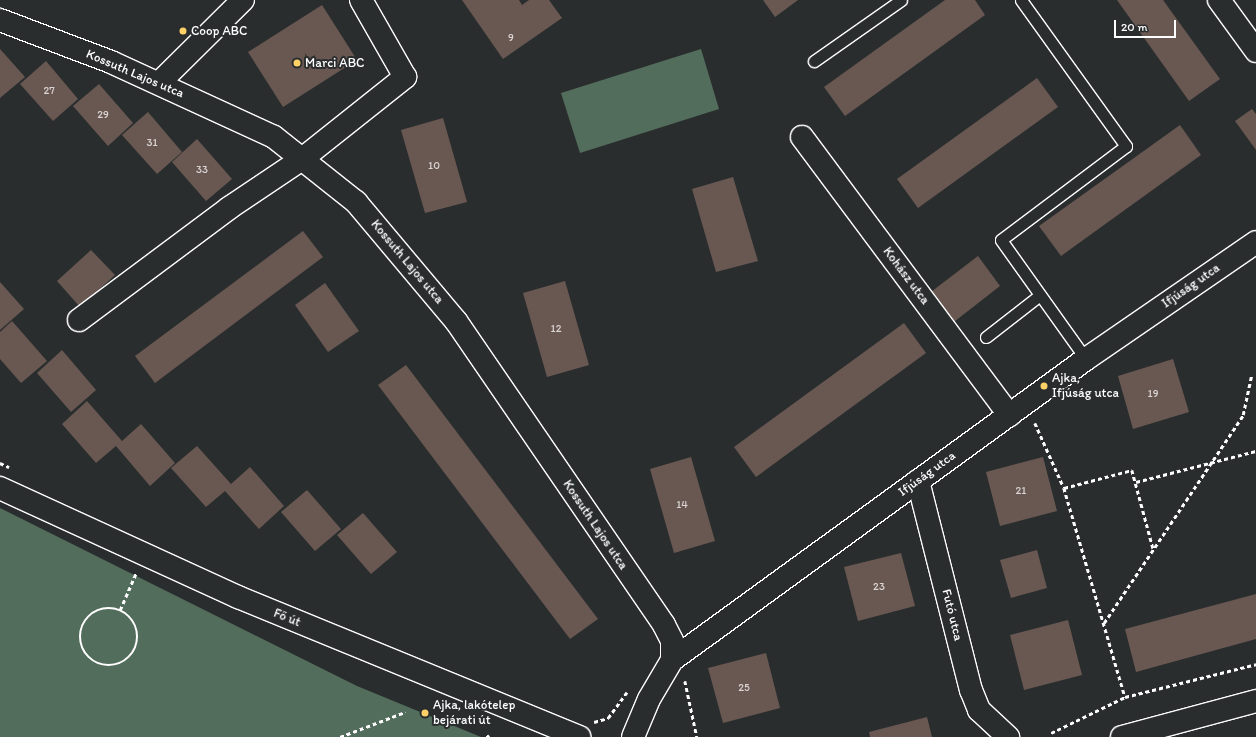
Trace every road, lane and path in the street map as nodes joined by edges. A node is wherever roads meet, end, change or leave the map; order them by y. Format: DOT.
graph roads {
  1 [pos="361,0"];
  2 [pos="901,0"];
  3 [pos="1021,0"];
  4 [pos="1219,0"];
  5 [pos="238,3"];
  6 [pos="0,20"];
  7 [pos="1256,51"];
  8 [pos="814,61"];
  9 [pos="160,83"];
  10 [pos="802,138"];
  11 [pos="302,159"];
  12 [pos="1256,242"];
  13 [pos="1040,295"];
  14 [pos="78,320"];
  15 [pos="986,337"];
  16 [pos="1086,359"];
  17 [pos="1251,376"];
  18 [pos="1018,409"];
  19 [pos="1256,452"];
  20 [pos="0,463"];
  21 [pos="1210,463"];
  22 [pos="14,470"];
  23 [pos="918,481"];
  24 [pos="1136,482"];
  25 [pos="0,488"];
  26 [pos="1064,488"];
  27 [pos="1153,549"];
  28 [pos="144,554"];
  29 [pos="120,610"];
  30 [pos="1104,624"];
  31 [pos="1256,664"];
  32 [pos="677,667"];
  33 [pos="630,688"];
  34 [pos="1125,697"];
  35 [pos="1256,701"];
  36 [pos="405,712"];
  37 [pos="584,730"];
  38 [pos="1051,733"];
  39 [pos="340,737"];
  40 [pos="633,737"];
  41 [pos="697,737"];
  42 [pos="1008,737"];
  43 [pos="1122,737"];
  1 -- 11 [label="street"];
  2 -- 8 [label="lane"];
  3 -- 13 [label="lane"];
  4 -- 7 [label="street"];
  5 -- 9 [label="street"];
  6 -- 9 [label="street, Kossuth Lajos utca"];
  9 -- 11 [label="street, Kossuth Lajos utca"];
  10 -- 18 [label="street, Kohász utca"];
  11 -- 14 [label="street"];
  11 -- 32 [label="street, Kossuth Lajos utca"];
  12 -- 16 [label="street, Ifjúság utca"];
  13 -- 15 [label="lane"];
  13 -- 16 [label="lane"];
  16 -- 18 [label="street, Ifjúság utca"];
  17 -- 21 [label="path"];
  18 -- 23 [label="street, Ifjúság utca"];
  18 -- 26 [label="path"];
  19 -- 21 [label="path"];
  20 -- 22 [label="path"];
  21 -- 24 [label="path"];
  21 -- 27 [label="path"];
  23 -- 32 [label="street, Ifjúság utca"];
  23 -- 42 [label="street, Futó utca"];
  24 -- 26 [label="path"];
  24 -- 27 [label="path"];
  25 -- 28 [label="street, Fő út"];
  26 -- 30 [label="path"];
  27 -- 30 [label="path"];
  28 -- 29 [label="path"];
  28 -- 37 [label="street, Fő út"];
  29 -- 29 [label="path"];
  30 -- 34 [label="path"];
  31 -- 34 [label="path"];
  32 -- 40 [label="street, Ifjúság utca"];
  32 -- 41 [label="path"];
  33 -- 37 [label="path"];
  34 -- 38 [label="path"];
  35 -- 43 [label="street"];
  36 -- 39 [label="path"];
}
